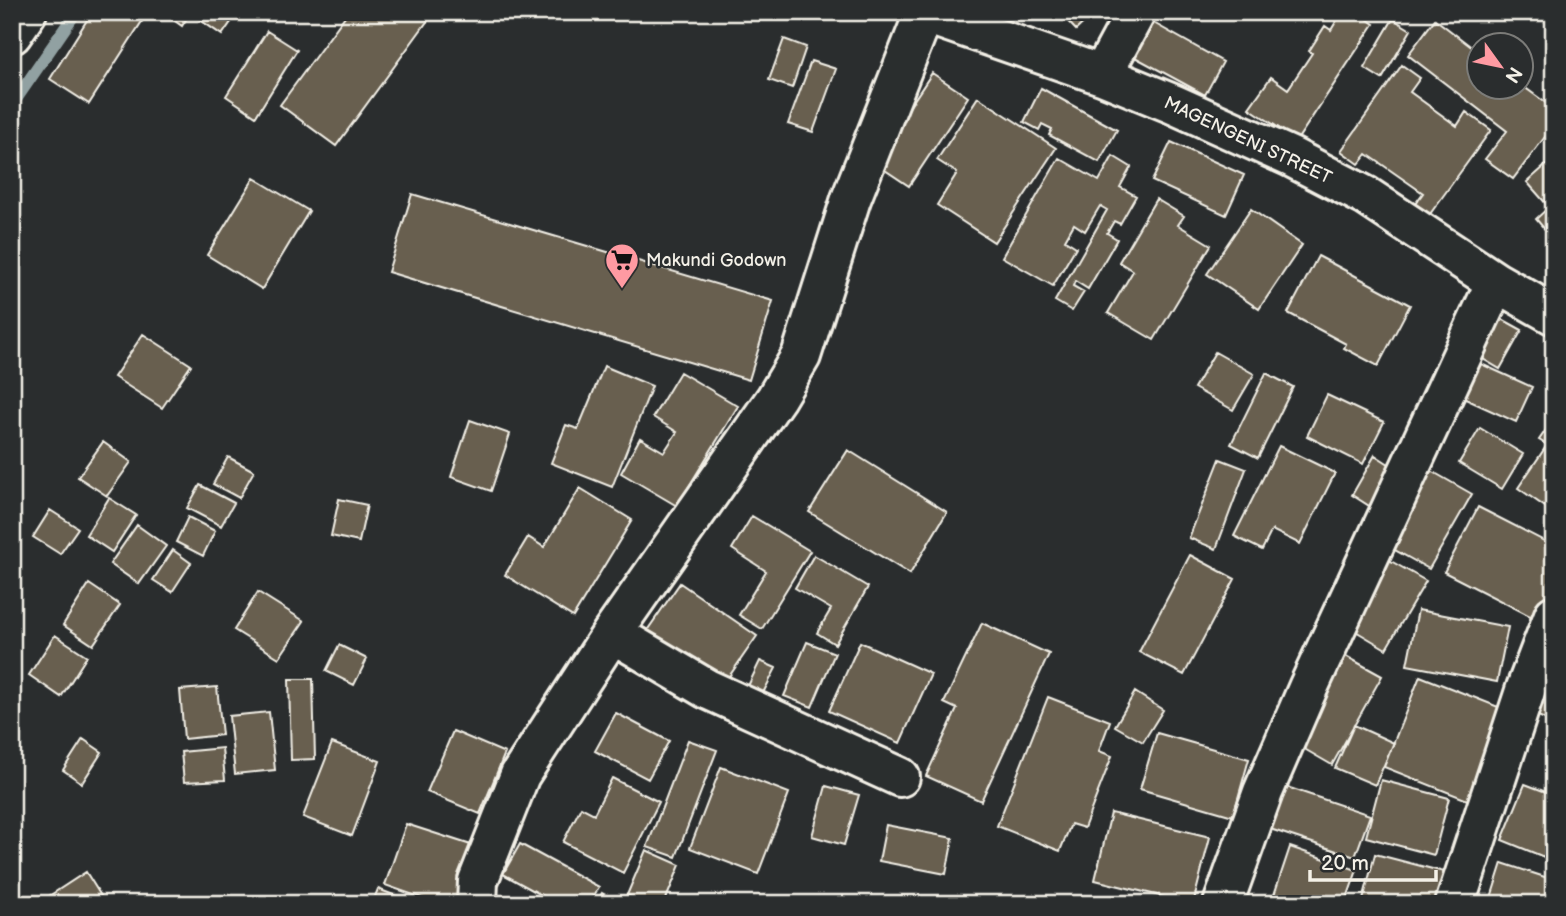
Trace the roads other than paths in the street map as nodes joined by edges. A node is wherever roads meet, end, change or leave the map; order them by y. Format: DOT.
graph roads {
  1 [pos="27,12"];
  2 [pos="1136,12"];
  3 [pos="922,13"];
  4 [pos="12,34"];
  5 [pos="1102,75"];
  6 [pos="1496,282"];
  7 [pos="1554,315"];
  8 [pos="1554,615"];
  9 [pos="612,633"];
  10 [pos="900,777"];
  11 [pos="477,904"];
  12 [pos="1223,904"];
  13 [pos="1455,904"];
  1 -- 4 [label="street"];
  2 -- 5 [label="street"];
  3 -- 5 [label="street, MAGENGENI STREET"];
  3 -- 9 [label="street"];
  5 -- 6 [label="street, MAGENGENI STREET"];
  6 -- 7 [label="street, MAGENGENI STREET"];
  6 -- 12 [label="street"];
  8 -- 13 [label="street"];
  9 -- 10 [label="street"];
  9 -- 11 [label="street"];
}
